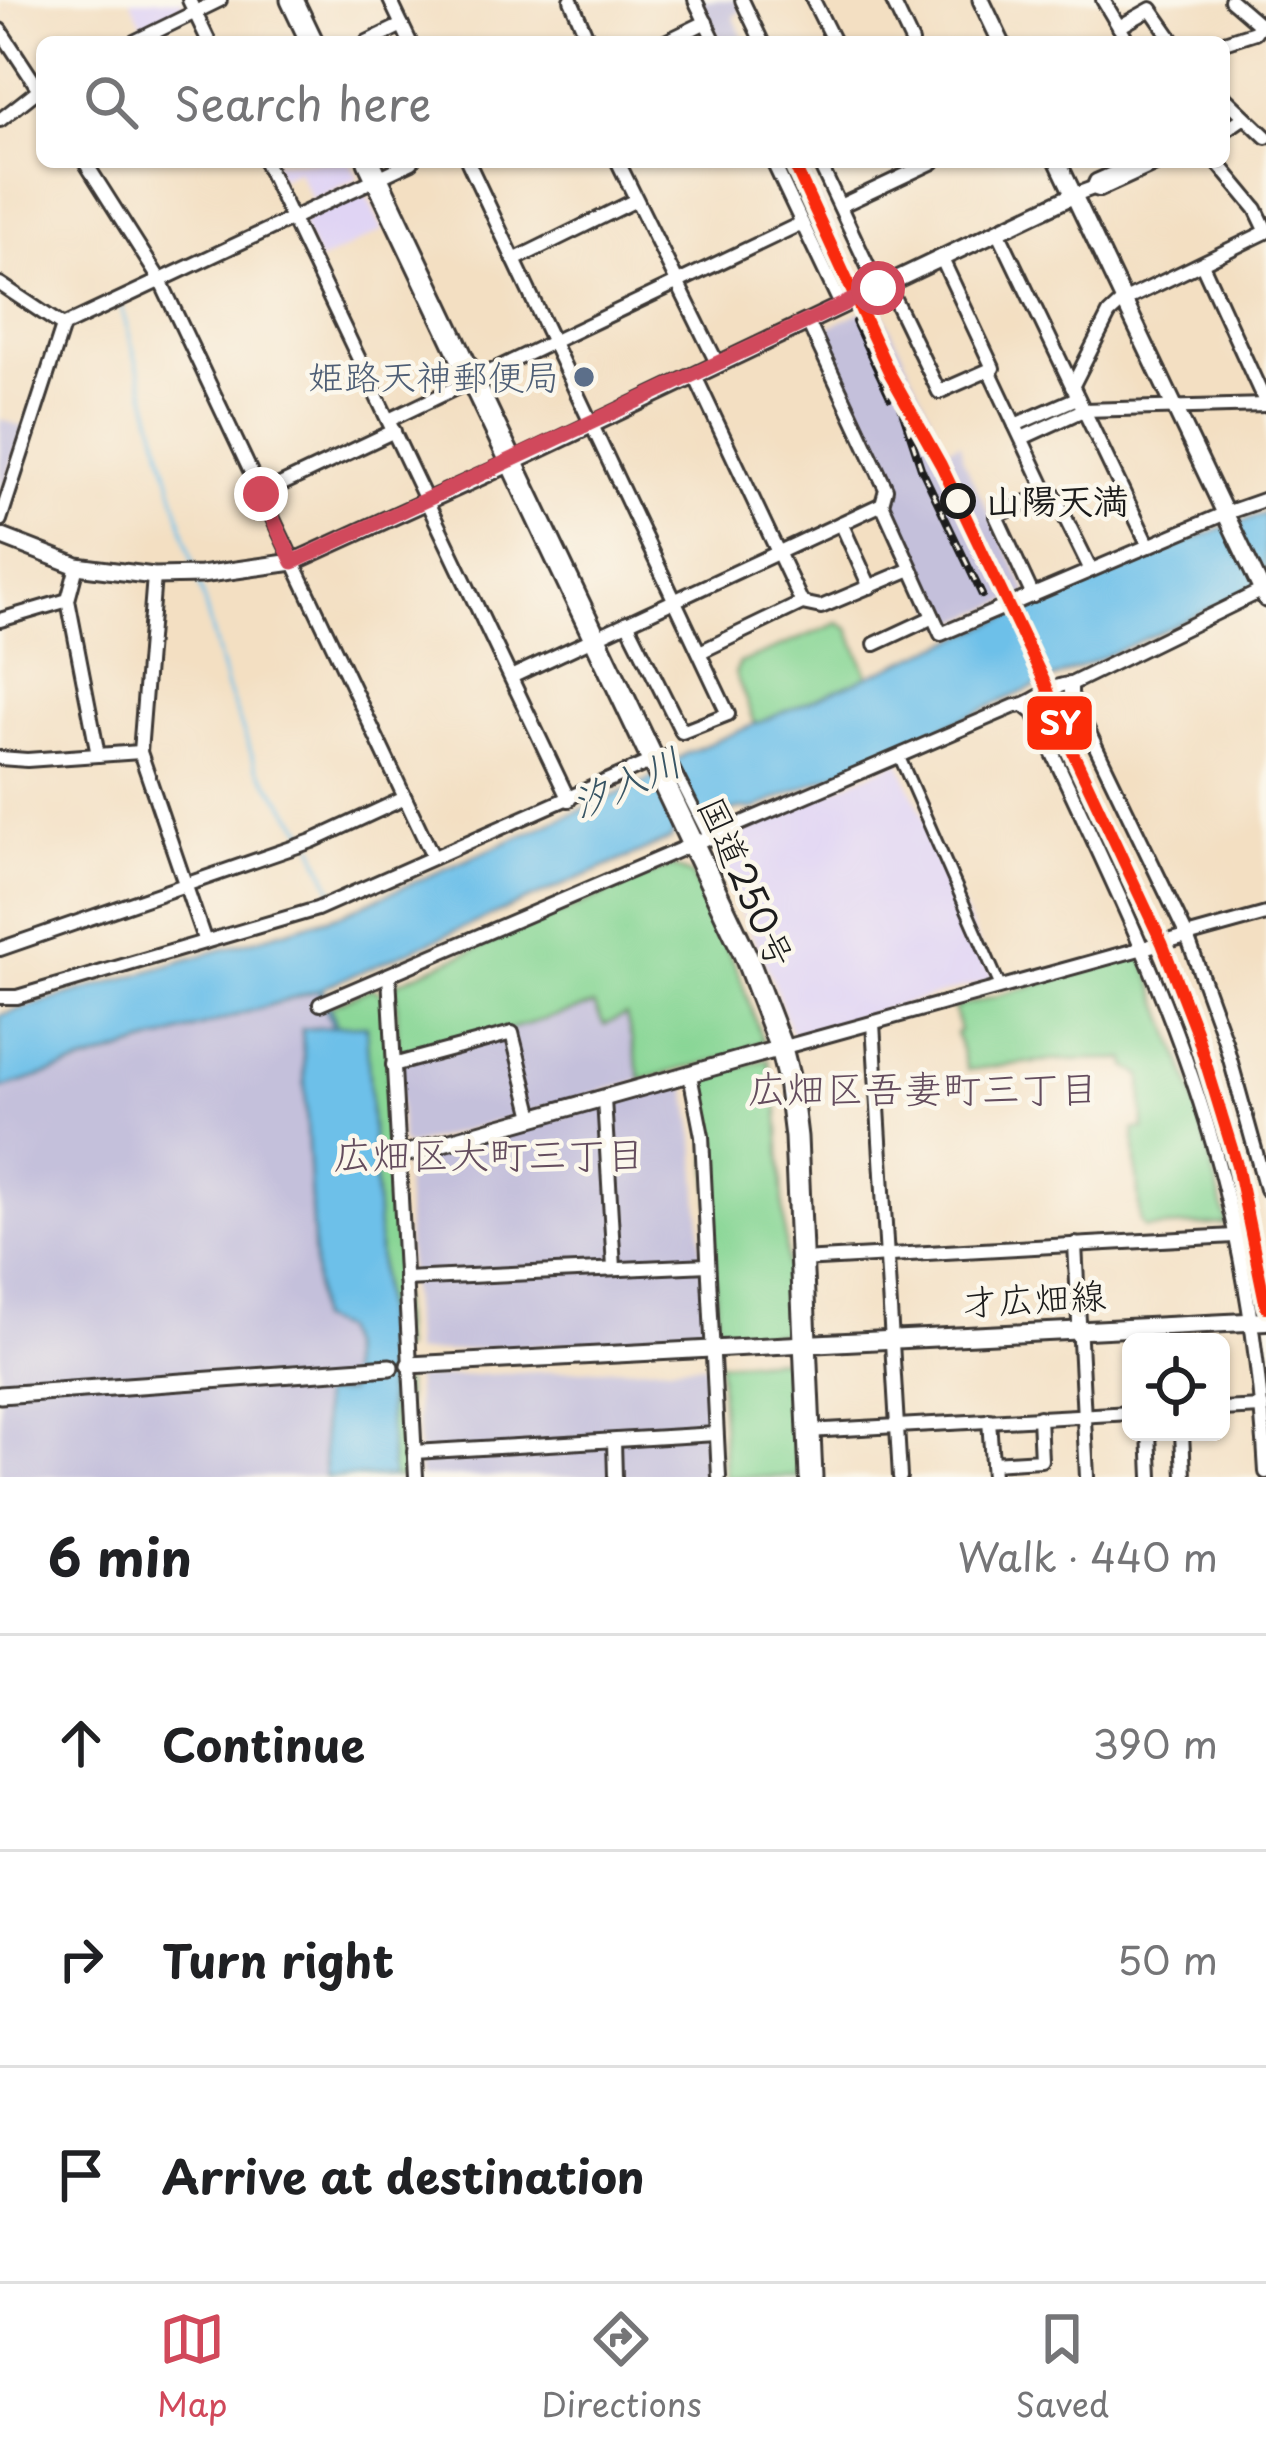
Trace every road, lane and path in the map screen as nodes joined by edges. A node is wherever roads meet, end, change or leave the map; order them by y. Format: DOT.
graph roads {
  1 [pos="220,0"];
  2 [pos="292,0"];
  3 [pos="390,0"];
  4 [pos="571,0"];
  5 [pos="695,0"];
  6 [pos="813,0"];
  7 [pos="892,0"];
  8 [pos="981,0"];
  9 [pos="1103,0"];
  10 [pos="1231,0"];
  11 [pos="747,2"];
  12 [pos="192,6"];
  13 [pos="706,22"];
  14 [pos="1263,24"];
  15 [pos="402,25"];
  16 [pos="1119,26"];
  17 [pos="0,31"];
  18 [pos="144,36"];
  19 [pos="206,36"];
  20 [pos="309,36"];
  21 [pos="379,36"];
  22 [pos="407,36"];
  23 [pos="587,36"];
  24 [pos="677,36"];
  25 [pos="713,36"];
  26 [pos="760,36"];
  27 [pos="831,36"];
  28 [pos="910,36"];
  29 [pos="998,36"];
  30 [pos="1125,36"];
  31 [pos="1170,36"];
  32 [pos="1230,41"];
  33 [pos="36,83"];
  34 [pos="36,94"];
  35 [pos="1230,104"];
  36 [pos="1244,118"];
  37 [pos="0,120"];
  38 [pos="1230,127"];
  39 [pos="1266,137"];
  40 [pos="89,168"];
  41 [pos="269,168"];
  42 [pos="471,168"];
  43 [pos="621,168"];
  44 [pos="776,168"];
  45 [pos="822,168"];
  46 [pos="895,168"];
  47 [pos="920,168"];
  48 [pos="1061,168"];
  49 [pos="1125,168"];
  50 [pos="1147,168"];
  51 [pos="1222,168"];
  52 [pos="373,170"];
  53 [pos="899,178"];
  54 [pos="1093,188"];
  55 [pos="1074,195"];
  56 [pos="636,200"];
  57 [pos="840,206"];
  58 [pos="292,218"];
  59 [pos="802,223"];
  60 [pos="998,231"];
  61 [pos="1266,231"];
  62 [pos="940,257"];
  63 [pos="514,260"];
  64 [pos="1202,264"];
  65 [pos="160,280"];
  66 [pos="677,283"];
  67 [pos="0,284"];
  68 [pos="883,286"];
  69 [pos="1123,301"];
  70 [pos="842,305"];
  71 [pos="808,322"];
  72 [pos="63,326"];
  73 [pos="553,342"];
  74 [pos="718,365"];
  75 [pos="989,370"];
  76 [pos="695,376"];
  77 [pos="473,380"];
  78 [pos="1077,398"];
  79 [pos="1266,404"];
  80 [pos="1176,410"];
  81 [pos="593,424"];
  82 [pos="391,426"];
  83 [pos="1019,432"];
  84 [pos="512,463"];
  85 [pos="1047,493"];
  86 [pos="261,494"];
  87 [pos="1266,499"];
  88 [pos="428,501"];
  89 [pos="882,504"];
  90 [pos="1226,513"];
  91 [pos="0,520"];
  92 [pos="841,523"];
  93 [pos="0,536"];
  94 [pos="1149,546"];
  95 [pos="778,552"];
  96 [pos="293,562"];
  97 [pos="77,566"];
  98 [pos="910,568"];
  99 [pos="1090,570"];
  100 [pos="154,576"];
  101 [pos="870,587"];
  102 [pos="1265,592"];
  103 [pos="1033,596"];
  104 [pos="676,599"];
  105 [pos="68,601"];
  106 [pos="802,603"];
  107 [pos="933,617"];
  108 [pos="0,620"];
  109 [pos="627,622"];
  110 [pos="594,637"];
  111 [pos="875,644"];
  112 [pos="700,652"];
  113 [pos="511,677"];
  114 [pos="1070,684"];
  115 [pos="1025,706"];
  116 [pos="140,752"];
  117 [pos="98,755"];
  118 [pos="899,756"];
  119 [pos="0,758"];
  120 [pos="660,758"];
  121 [pos="405,798"];
  122 [pos="569,800"];
  123 [pos="702,843"];
  124 [pos="433,857"];
  125 [pos="187,886"];
  126 [pos="1266,914"];
  127 [pos="1187,937"];
  128 [pos="205,942"];
  129 [pos="0,949"];
  130 [pos="1143,949"];
  131 [pos="389,975"];
  132 [pos="1001,988"];
  133 [pos="0,997"];
  134 [pos="325,1002"];
  135 [pos="873,1023"];
  136 [pos="781,1048"];
  137 [pos="393,1065"];
  138 [pos="690,1075"];
  139 [pos="604,1099"];
  140 [pos="533,1117"];
  141 [pos="397,1156"];
  142 [pos="1266,1189"];
  143 [pos="1234,1236"];
  144 [pos="1075,1244"];
  145 [pos="887,1254"];
  146 [pos="801,1260"];
  147 [pos="708,1264"];
  148 [pos="614,1268"];
  149 [pos="404,1279"];
  150 [pos="1259,1321"];
  151 [pos="1079,1330"];
  152 [pos="892,1340"];
  153 [pos="806,1345"];
  154 [pos="712,1349"];
  155 [pos="409,1365"];
  156 [pos="390,1366"];
  157 [pos="0,1395"];
  158 [pos="1262,1407"];
  159 [pos="1230,1409"];
  160 [pos="1122,1413"];
  161 [pos="1084,1414"];
  162 [pos="1039,1417"];
  163 [pos="988,1420"];
  164 [pos="897,1425"];
  165 [pos="808,1431"];
  166 [pos="716,1434"];
  167 [pos="614,1441"];
  168 [pos="1149,1441"];
  169 [pos="1182,1441"];
  170 [pos="414,1452"];
  171 [pos="992,1470"];
  172 [pos="1266,1472"];
  173 [pos="416,1477"];
  174 [pos="615,1477"];
  175 [pos="719,1477"];
  176 [pos="811,1477"];
  177 [pos="900,1477"];
  178 [pos="1087,1477"];
  179 [pos="1151,1477"];
  180 [pos="1184,1477"];
  1 -- 12 [label="street"];
  2 -- 20 [label="highway"];
  3 -- 15 [label="street"];
  4 -- 23 [label="street"];
  5 -- 13 [label="street"];
  6 -- 27 [label="street"];
  7 -- 28 [label="street"];
  8 -- 29 [label="street"];
  9 -- 16 [label="street"];
  10 -- 14 [label="street"];
  11 -- 26 [label="street"];
  12 -- 18 [label="street"];
  12 -- 19 [label="street"];
  13 -- 24 [label="street"];
  13 -- 25 [label="street"];
  14 -- 32 [label="street"];
  15 -- 21 [label="street"];
  15 -- 22 [label="street"];
  16 -- 30 [label="street"];
  16 -- 31 [label="street"];
  17 -- 33 [label="street"];
  34 -- 37 [label="street"];
  35 -- 36 [label="street"];
  36 -- 38 [label="street"];
  36 -- 39 [label="street"];
  40 -- 65 [label="street"];
  41 -- 58 [label="street"];
  42 -- 63 [label="street"];
  43 -- 56 [label="street"];
  44 -- 59 [label="street"];
  45 -- 57 [label="street"];
  46 -- 53 [label="street"];
  47 -- 53 [label="street"];
  48 -- 55 [label="street"];
  49 -- 54 [label="street"];
  50 -- 54 [label="street"];
  51 -- 61 [label="street"];
  52 -- 58 [label="street"];
  52 -- 77 [label="highway, 国道250号"];
  53 -- 57 [label="street"];
  54 -- 55 [label="street"];
  55 -- 60 [label="street"];
  55 -- 69 [label="street"];
  56 -- 63 [label="street"];
  56 -- 66 [label="street"];
  57 -- 68 [label="street"];
  58 -- 65 [label="street"];
  58 -- 82 [label="street"];
  59 -- 66 [label="street"];
  59 -- 70 [label="street"];
  60 -- 62 [label="street"];
  60 -- 78 [label="street"];
  61 -- 64 [label="street"];
  62 -- 68 [label="street"];
  62 -- 75 [label="street"];
  63 -- 73 [label="street"];
  64 -- 69 [label="street"];
  64 -- 79 [label="street"];
  65 -- 72 [label="street"];
  65 -- 86 [label="street"];
  66 -- 73 [label="street"];
  66 -- 74 [label="street"];
  67 -- 72 [label="street"];
  68 -- 70 [label="street"];
  68 -- 75 [label="street"];
  69 -- 78 [label="street"];
  69 -- 80 [label="street"];
  70 -- 71 [label="street"];
  71 -- 74 [label="street"];
  71 -- 89 [label="street"];
  72 -- 91 [label="street"];
  73 -- 77 [label="street"];
  73 -- 81 [label="street"];
  74 -- 76 [label="street"];
  75 -- 83 [label="street"];
  76 -- 81 [label="street"];
  76 -- 95 [label="street"];
  77 -- 82 [label="street"];
  77 -- 84 [label="highway, 国道250号"];
  78 -- 80 [label="street"];
  78 -- 83 [label="street"];
  78 -- 94 [label="street"];
  79 -- 80 [label="street"];
  80 -- 90 [label="street"];
  81 -- 84 [label="street"];
  81 -- 104 [label="street"];
  82 -- 86 [label="street"];
  82 -- 88 [label="street"];
  83 -- 85 [label="street"];
  84 -- 88 [label="street"];
  84 -- 110 [label="highway, 国道250号"];
  85 -- 99 [label="street"];
  85 -- 103 [label="street"];
  86 -- 96 [label="street"];
  87 -- 90 [label="street"];
  88 -- 96 [label="street"];
  88 -- 113 [label="street"];
  89 -- 92 [label="street"];
  89 -- 98 [label="street"];
  90 -- 94 [label="street"];
  90 -- 102 [label="street"];
  92 -- 95 [label="street"];
  92 -- 101 [label="street"];
  93 -- 97 [label="street"];
  94 -- 99 [label="street"];
  95 -- 104 [label="street"];
  95 -- 106 [label="street"];
  96 -- 100 [label="street"];
  96 -- 121 [label="street"];
  97 -- 100 [label="street"];
  97 -- 105 [label="street"];
  98 -- 101 [label="street"];
  98 -- 107 [label="street"];
  99 -- 103 [label="street"];
  100 -- 116 [label="street"];
  101 -- 106 [label="street"];
  102 -- 114 [label="street"];
  103 -- 107 [label="street"];
  104 -- 109 [label="street"];
  104 -- 112 [label="street"];
  105 -- 108 [label="street"];
  105 -- 117 [label="street"];
  106 -- 112 [label="street"];
  107 -- 111 [label="street"];
  109 -- 110 [label="street"];
  109 -- 112 [label="street"];
  110 -- 113 [label="street"];
  110 -- 120 [label="highway, 国道250号"];
  113 -- 122 [label="street"];
  114 -- 115 [label="street"];
  114 -- 127 [label="street"];
  115 -- 118 [label="street"];
  115 -- 130 [label="street"];
  116 -- 117 [label="street"];
  116 -- 125 [label="street"];
  117 -- 119 [label="street"];
  118 -- 123 [label="street"];
  118 -- 132 [label="street"];
  120 -- 122 [label="street"];
  120 -- 123 [label="highway, 国道250号"];
  121 -- 124 [label="street"];
  121 -- 125 [label="street"];
  122 -- 124 [label="street"];
  123 -- 131 [label="street"];
  123 -- 136 [label="highway, 国道250号"];
  124 -- 128 [label="street"];
  125 -- 128 [label="street"];
  125 -- 129 [label="street"];
  126 -- 127 [label="street"];
  127 -- 130 [label="street"];
  127 -- 142 [label="street"];
  128 -- 133 [label="street"];
  130 -- 132 [label="street"];
  130 -- 143 [label="street"];
  131 -- 134 [label="street"];
  131 -- 137 [label="street"];
  132 -- 135 [label="street"];
  135 -- 136 [label="street"];
  135 -- 145 [label="street"];
  136 -- 138 [label="street"];
  136 -- 146 [label="highway, 国道250号"];
  137 -- 140 [label="street"];
  137 -- 141 [label="street"];
  138 -- 139 [label="street"];
  138 -- 147 [label="street"];
  139 -- 140 [label="street"];
  139 -- 148 [label="street"];
  140 -- 141 [label="street"];
  141 -- 149 [label="street"];
  143 -- 144 [label="street"];
  143 -- 150 [label="street"];
  144 -- 145 [label="street"];
  144 -- 151 [label="street"];
  145 -- 146 [label="street"];
  145 -- 152 [label="street"];
  146 -- 153 [label="highway, 国道250号"];
  147 -- 148 [label="street"];
  147 -- 154 [label="street"];
  148 -- 149 [label="street"];
  149 -- 155 [label="street"];
  150 -- 151 [label="main road, 才広畑線"];
  150 -- 158 [label="street"];
  151 -- 152 [label="main road, 才広畑線"];
  151 -- 161 [label="street"];
  152 -- 153 [label="main road, 才広畑線"];
  152 -- 164 [label="street"];
  153 -- 154 [label="street"];
  153 -- 165 [label="highway, 国道250号"];
  154 -- 155 [label="street"];
  154 -- 166 [label="street"];
  155 -- 156 [label="street"];
  155 -- 170 [label="street"];
  156 -- 157 [label="street"];
  158 -- 159 [label="street"];
  158 -- 172 [label="street"];
  160 -- 161 [label="street"];
  161 -- 162 [label="street"];
  161 -- 178 [label="street"];
  162 -- 163 [label="street"];
  162 -- 171 [label="street"];
  163 -- 164 [label="street"];
  163 -- 171 [label="street"];
  164 -- 165 [label="street"];
  164 -- 177 [label="street"];
  165 -- 176 [label="highway, 国道250号"];
  166 -- 167 [label="street"];
  166 -- 175 [label="street"];
  167 -- 170 [label="street"];
  167 -- 174 [label="street"];
  168 -- 179 [label="street"];
  169 -- 180 [label="street"];
  170 -- 173 [label="street"];
}
